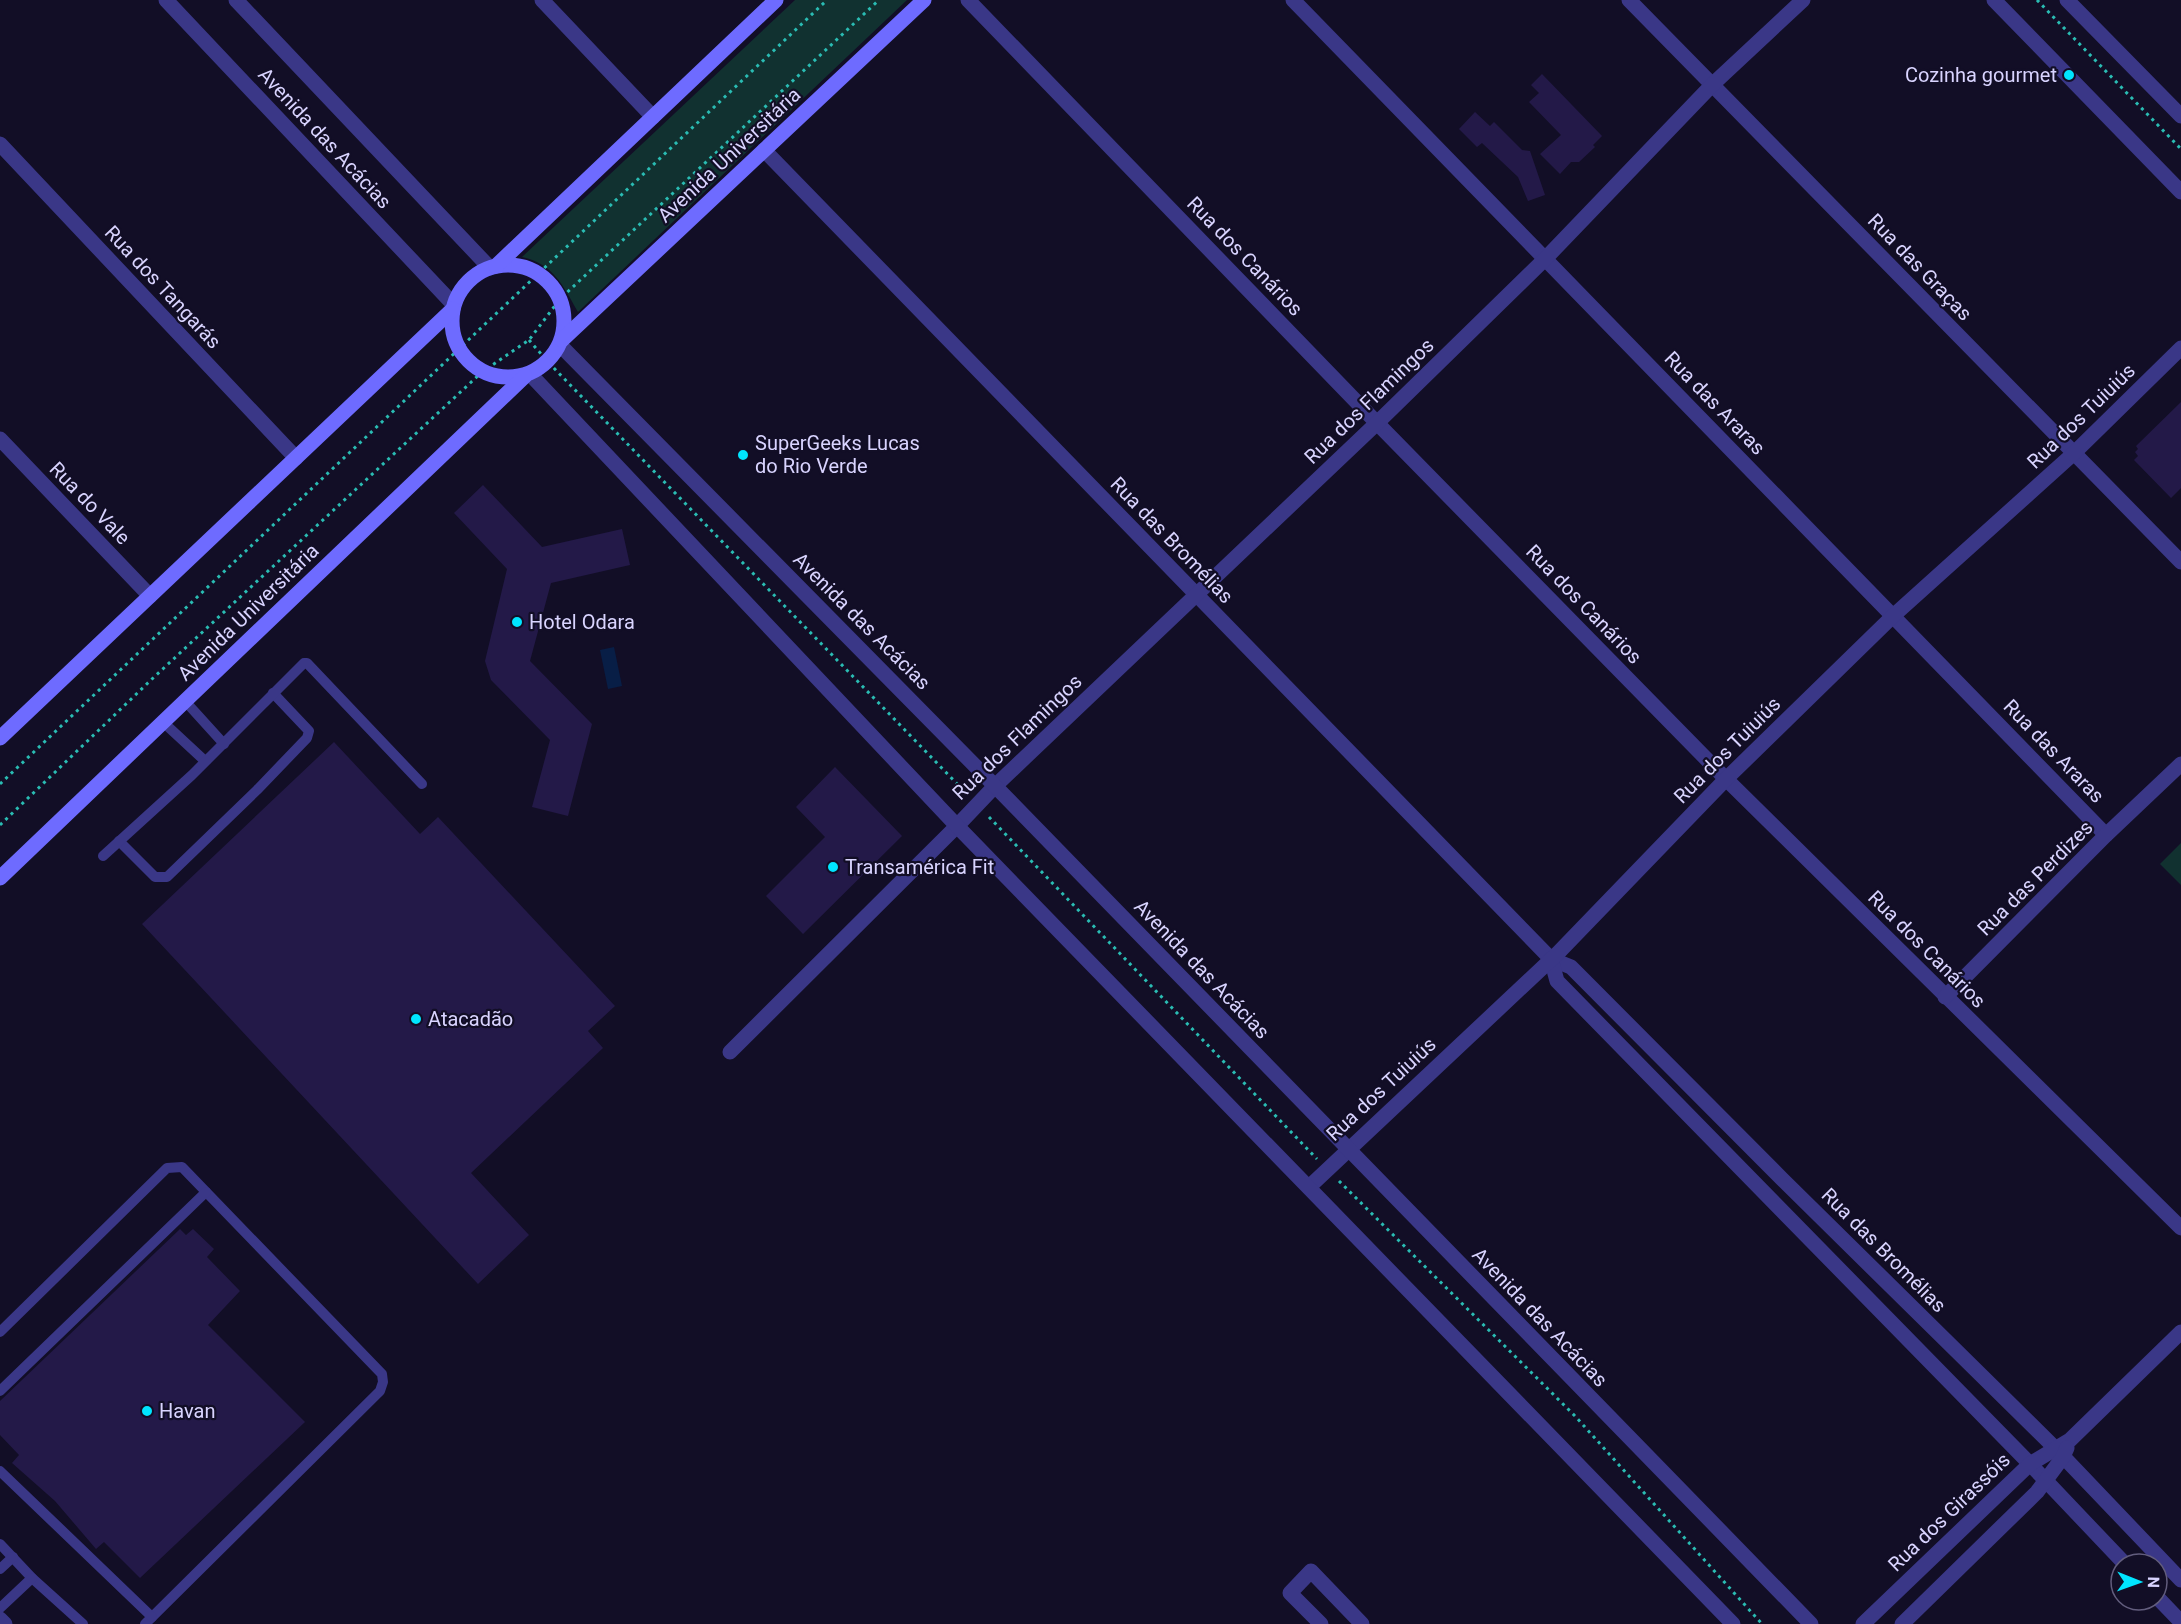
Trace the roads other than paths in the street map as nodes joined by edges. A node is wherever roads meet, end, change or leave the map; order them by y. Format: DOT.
graph roads {
  1 [pos="166,0"];
  2 [pos="236,0"];
  3 [pos="542,0"];
  4 [pos="776,0"];
  5 [pos="924,0"];
  6 [pos="968,0"];
  7 [pos="1293,0"];
  8 [pos="1629,0"];
  9 [pos="1803,0"];
  10 [pos="1994,0"];
  11 [pos="2067,0"];
  12 [pos="1713,84"];
  13 [pos="2181,116"];
  14 [pos="653,117"];
  15 [pos="0,144"];
  16 [pos="764,150"];
  17 [pos="2181,192"];
  18 [pos="1545,259"];
  19 [pos="493,267"];
  20 [pos="454,307"];
  21 [pos="561,343"];
  22 [pos="2181,348"];
  23 [pos="527,375"];
  24 [pos="1377,423"];
  25 [pos="0,439"];
  26 [pos="2073,454"];
  27 [pos="296,458"];
  28 [pos="2181,562"];
  29 [pos="1196,594"];
  30 [pos="150,596"];
  31 [pos="1893,616"];
  32 [pos="273,693"];
  33 [pos="185,701"];
  34 [pos="163,722"];
  35 [pos="0,738"];
  36 [pos="224,744"];
  37 [pos="205,761"];
  38 [pos="2181,764"];
  39 [pos="1726,779"];
  40 [pos="422,784"];
  41 [pos="995,786"];
  42 [pos="957,826"];
  43 [pos="2106,835"];
  44 [pos="119,841"];
  45 [pos="103,856"];
  46 [pos="0,878"];
  47 [pos="1551,959"];
  48 [pos="1945,997"];
  49 [pos="730,1052"];
  50 [pos="1347,1149"];
  51 [pos="1309,1187"];
  52 [pos="206,1192"];
  53 [pos="2181,1228"];
  54 [pos="0,1332"];
  55 [pos="2181,1332"];
  56 [pos="0,1390"];
  57 [pos="2059,1452"];
  58 [pos="2030,1464"];
  59 [pos="0,1471"];
  60 [pos="2046,1482"];
  61 [pos="0,1544"];
  62 [pos="2113,1552"];
  63 [pos="13,1557"];
  64 [pos="0,1569"];
  65 [pos="32,1578"];
  66 [pos="2181,1580"];
  67 [pos="0,1608"];
  68 [pos="2169,1610"];
  69 [pos="0,1619"];
  70 [pos="148,1621"];
  71 [pos="2181,1622"];
  72 [pos="5,1624"];
  73 [pos="83,1624"];
  74 [pos="1321,1624"];
  75 [pos="1362,1624"];
  76 [pos="1732,1624"];
  77 [pos="1811,1624"];
  78 [pos="1863,1624"];
  79 [pos="1902,1624"];
  1 -- 20 [label="street, Avenida das Acácias"];
  2 -- 19 [label="street, Avenida das Acácias"];
  3 -- 14 [label="street"];
  4 -- 14 [label="main road"];
  5 -- 16 [label="main road, Avenida Universitária"];
  6 -- 24 [label="street, Rua dos Canários"];
  7 -- 18 [label="street, Rua das Araras"];
  8 -- 12 [label="street, Rua das Graças"];
  9 -- 12 [label="street, Rua dos Flamingos"];
  10 -- 17 [label="street"];
  11 -- 13 [label="street"];
  12 -- 18 [label="street, Rua dos Flamingos"];
  12 -- 26 [label="street, Rua das Graças"];
  14 -- 19 [label="main road"];
  15 -- 27 [label="street, Rua dos Tangarás"];
  16 -- 21 [label="main road, Avenida Universitária"];
  16 -- 29 [label="street, Rua das Bromélias"];
  18 -- 24 [label="street, Rua dos Flamingos"];
  18 -- 31 [label="street, Rua das Araras"];
  19 -- 20 [label="main road"];
  19 -- 21 [label="main road"];
  20 -- 23 [label="main road"];
  20 -- 27 [label="main road"];
  21 -- 23 [label="main road, Avenida Universitária"];
  21 -- 41 [label="street, Avenida das Acácias"];
  22 -- 26 [label="street, Rua dos Tuiuiús"];
  23 -- 33 [label="main road, Avenida Universitária"];
  23 -- 42 [label="street"];
  24 -- 29 [label="street, Rua dos Flamingos"];
  24 -- 39 [label="street, Rua dos Canários"];
  25 -- 30 [label="street, Rua do Vale"];
  26 -- 28 [label="street, Rua das Graças"];
  26 -- 31 [label="street, Rua dos Tuiuiús"];
  27 -- 30 [label="main road"];
  29 -- 41 [label="street, Rua dos Flamingos"];
  29 -- 47 [label="street, Rua das Bromélias"];
  30 -- 35 [label="main road"];
  31 -- 39 [label="street, Rua dos Tuiuiús"];
  31 -- 43 [label="street, Rua das Araras"];
  32 -- 36 [label="lane"];
  32 -- 40 [label="lane"];
  32 -- 44 [label="lane"];
  33 -- 34 [label="main road, Avenida Universitária"];
  33 -- 36 [label="lane"];
  34 -- 37 [label="lane"];
  34 -- 46 [label="main road, Avenida Universitária"];
  36 -- 37 [label="lane"];
  37 -- 44 [label="lane"];
  38 -- 43 [label="street, Rua das Perdizes"];
  39 -- 47 [label="street, Rua dos Tuiuiús"];
  39 -- 48 [label="street, Rua dos Canários"];
  41 -- 42 [label="street, Rua dos Flamingos"];
  41 -- 50 [label="street, Avenida das Acácias"];
  42 -- 49 [label="street, Rua dos Flamingos"];
  42 -- 51 [label="street"];
  43 -- 48 [label="street, Rua das Perdizes"];
  44 -- 45 [label="lane"];
  47 -- 50 [label="street, Rua dos Tuiuiús"];
  47 -- 57 [label="street, Rua das Bromélias"];
  47 -- 58 [label="street, Rua das Bromélias"];
  48 -- 53 [label="street, Rua dos Canários"];
  50 -- 51 [label="street, Rua dos Tuiuiús"];
  50 -- 77 [label="street, Avenida das Acácias"];
  51 -- 76 [label="street"];
  52 -- 54 [label="lane"];
  52 -- 56 [label="lane"];
  52 -- 70 [label="lane"];
  55 -- 57 [label="street"];
  57 -- 58 [label="street, Rua dos Girassóis"];
  57 -- 60 [label="street"];
  57 -- 66 [label="street, Rua das Bromélias"];
  58 -- 60 [label="street, Rua das Bromélias"];
  58 -- 78 [label="street, Rua dos Girassóis"];
  59 -- 70 [label="lane"];
  60 -- 62 [label="street, Rua das Bromélias"];
  60 -- 79 [label="street"];
  61 -- 63 [label="lane"];
  63 -- 64 [label="lane"];
  63 -- 65 [label="lane"];
  65 -- 67 [label="lane"];
  65 -- 73 [label="lane"];
  68 -- 71 [label="street"];
  69 -- 72 [label="street"];
  74 -- 75 [label="street"];
}
